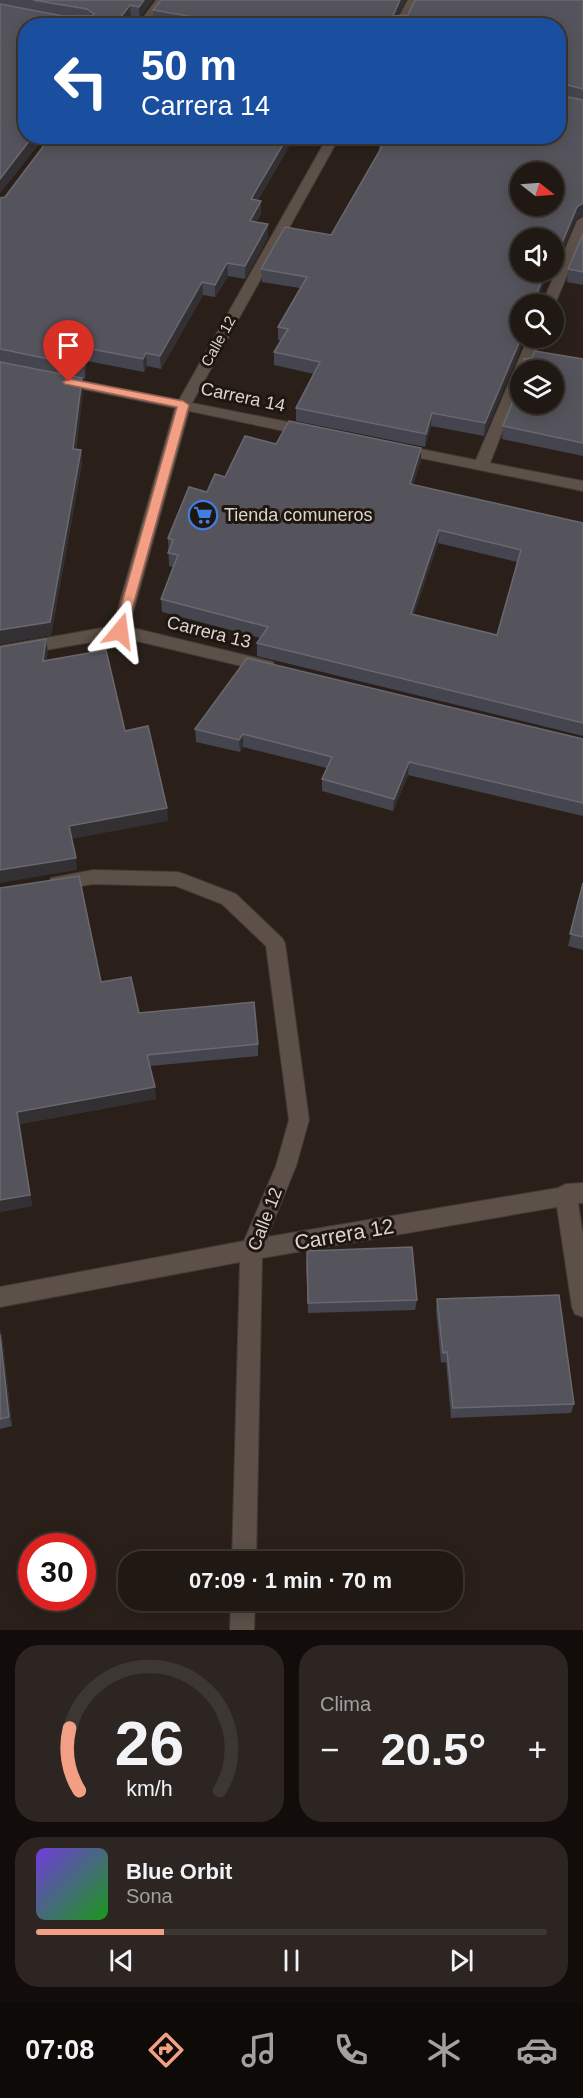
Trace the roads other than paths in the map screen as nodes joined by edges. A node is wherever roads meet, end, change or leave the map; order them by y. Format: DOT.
graph roads {
  1 [pos="162,0"];
  2 [pos="414,0"];
  3 [pos="148,18"];
  4 [pos="404,18"];
  5 [pos="330,144"];
  6 [pos="583,221"];
  7 [pos="552,294"];
  8 [pos="46,377"];
  9 [pos="510,397"];
  10 [pos="183,405"];
  11 [pos="320,433"];
  12 [pos="378,445"];
  13 [pos="481,466"];
  14 [pos="583,486"];
  15 [pos="120,631"];
  16 [pos="0,652"];
  17 [pos="282,670"];
  18 [pos="35,886"];
  19 [pos="574,1194"];
  20 [pos="250,1250"];
  21 [pos="0,1297"];
  22 [pos="583,1307"];
  23 [pos="244,1551"];
  24 [pos="243,1611"];
  25 [pos="242,1630"];
  1 -- 3 [label="street"];
  2 -- 4 [label="street"];
  5 -- 10 [label="street, Calle 12"];
  6 -- 7 [label="street"];
  8 -- 10 [label="street, Carrera 14"];
  9 -- 13 [label="street"];
  10 -- 11 [label="street, Carrera 14"];
  10 -- 15 [label="street, Calle 12"];
  12 -- 13 [label="street"];
  13 -- 14 [label="street"];
  15 -- 16 [label="street, Carrera 13"];
  15 -- 17 [label="street, Carrera 13"];
  18 -- 20 [label="street, Calle 12"];
  19 -- 20 [label="street, Carrera 12"];
  19 -- 22 [label="street"];
  20 -- 21 [label="street, Carrera 12"];
  20 -- 23 [label="street, Calle 12"];
  24 -- 25 [label="street"];
}
